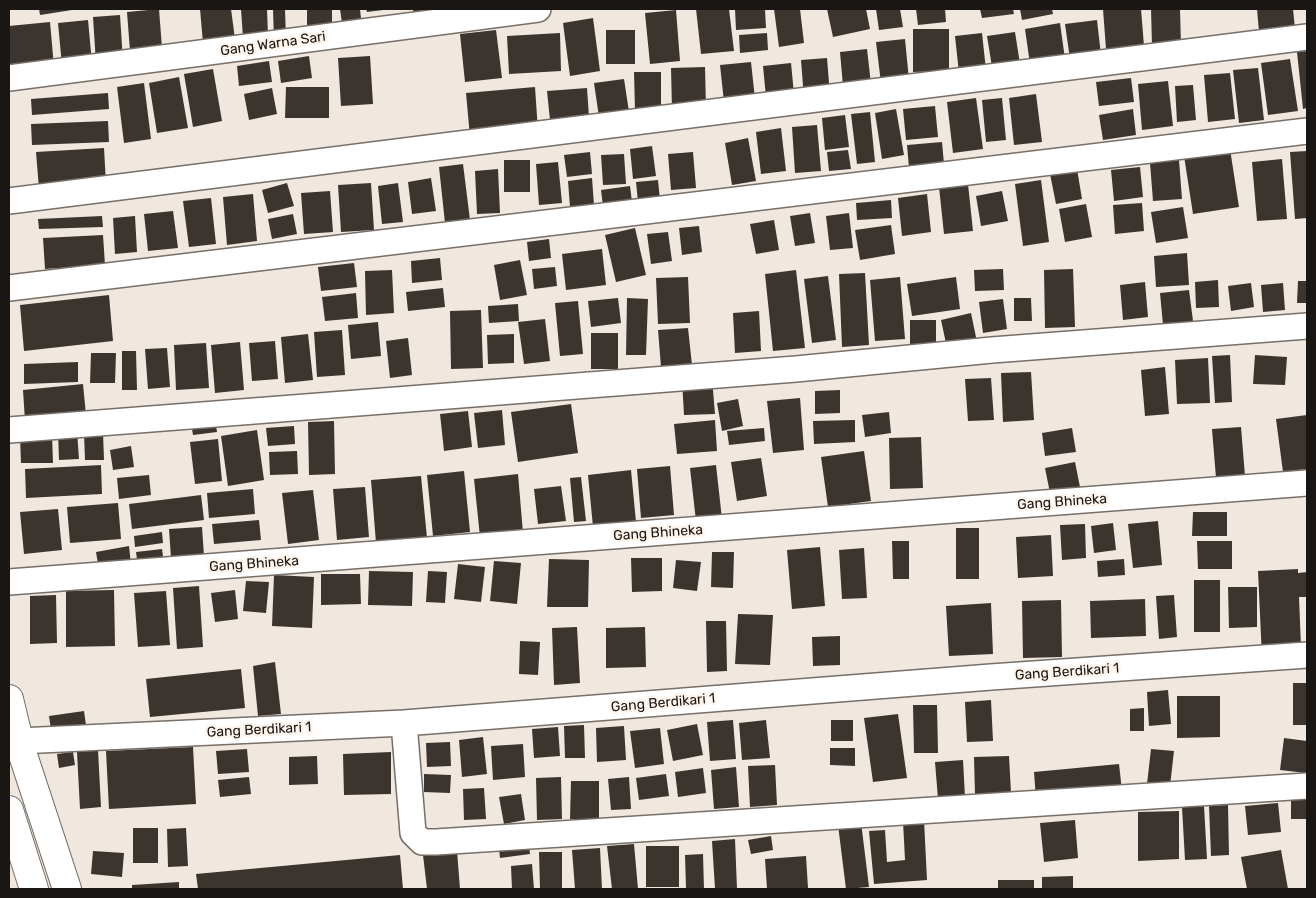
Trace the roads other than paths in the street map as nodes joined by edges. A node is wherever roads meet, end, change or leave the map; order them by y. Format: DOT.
graph roads {
  1 [pos="538,9"];
  2 [pos="1307,37"];
  3 [pos="9,78"];
  4 [pos="1307,131"];
  5 [pos="9,201"];
  6 [pos="9,288"];
  7 [pos="1307,326"];
  8 [pos="9,430"];
  9 [pos="1307,483"];
  10 [pos="9,582"];
  11 [pos="1307,655"];
  12 [pos="9,699"];
  13 [pos="404,723"];
  14 [pos="19,741"];
  15 [pos="1307,786"];
  16 [pos="9,810"];
  17 [pos="34,889"];
  18 [pos="67,889"];
  1 -- 3 [label="street, Gang Warna Sari"];
  2 -- 5 [label="street"];
  4 -- 6 [label="street"];
  7 -- 8 [label="street"];
  9 -- 10 [label="street, Gang Bhineka"];
  11 -- 13 [label="street, Gang Berdikari 1"];
  12 -- 14 [label="street"];
  13 -- 14 [label="street, Gang Berdikari 1"];
  13 -- 15 [label="street"];
  14 -- 18 [label="street"];
  16 -- 17 [label="street"];
}
